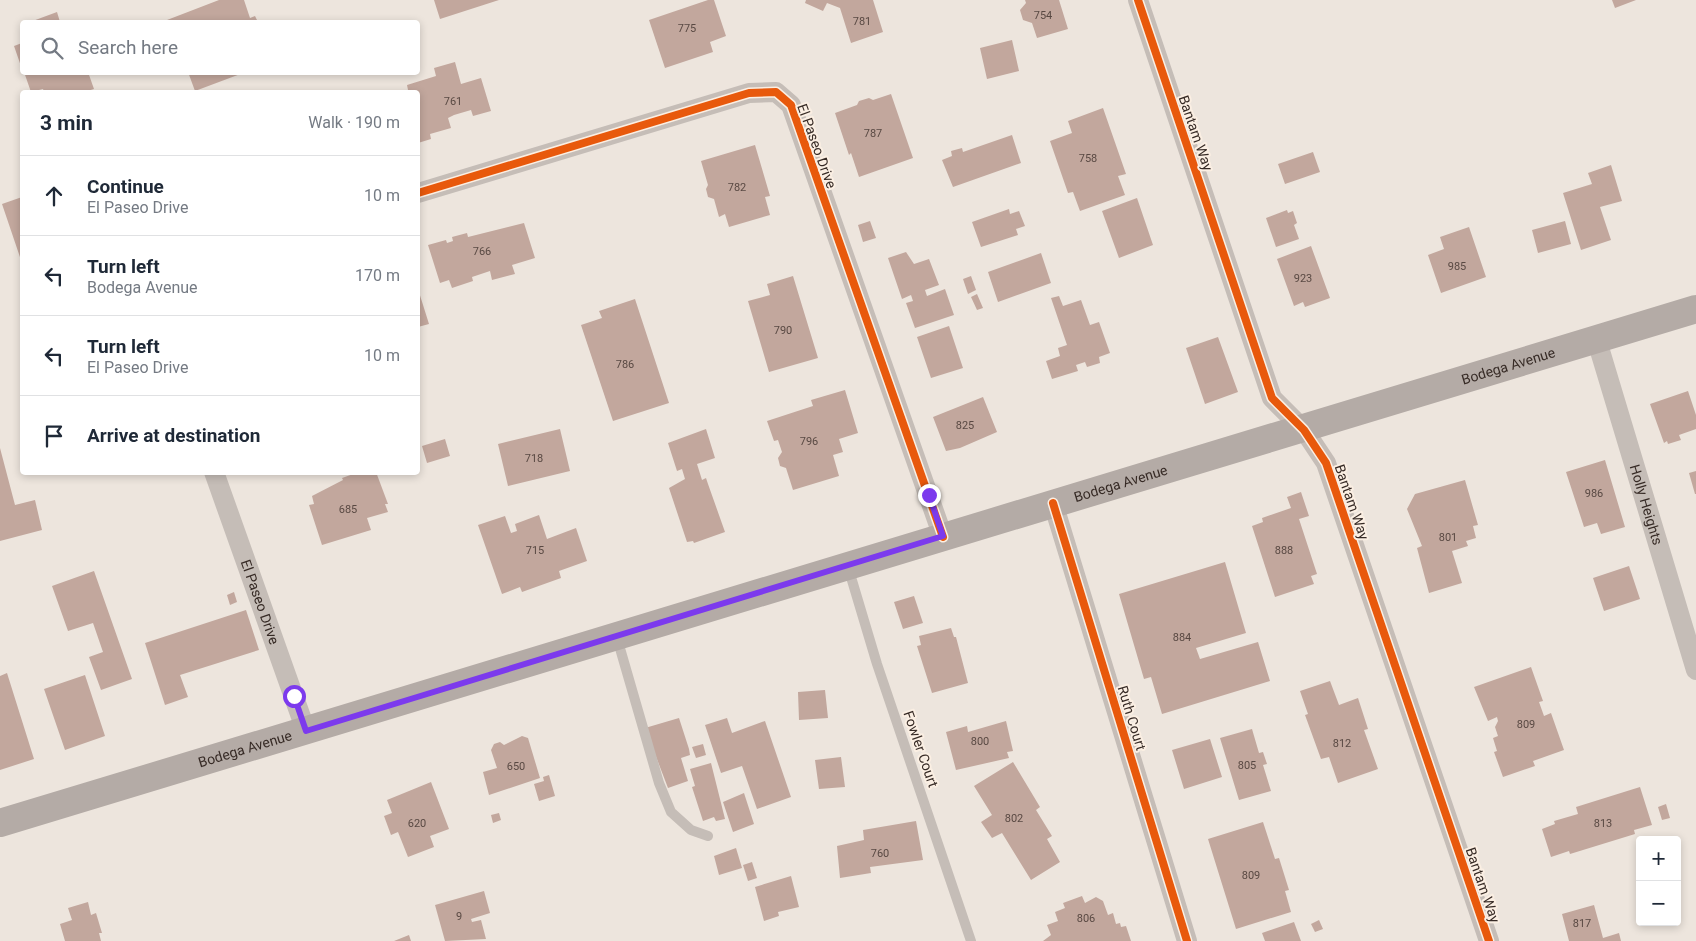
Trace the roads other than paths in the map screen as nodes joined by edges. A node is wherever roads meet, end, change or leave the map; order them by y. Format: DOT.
graph roads {
  1 [pos="1138,0"];
  2 [pos="420,192"];
  3 [pos="1696,309"];
  4 [pos="1597,341"];
  5 [pos="1304,430"];
  6 [pos="215,475"];
  7 [pos="1053,504"];
  8 [pos="943,536"];
  9 [pos="848,566"];
  10 [pos="616,637"];
  11 [pos="1696,670"];
  12 [pos="306,731"];
  13 [pos="0,823"];
  14 [pos="708,836"];
  15 [pos="971,941"];
  16 [pos="1187,941"];
  17 [pos="1489,941"];
  1 -- 5 [label="street, Bantam Way"];
  2 -- 8 [label="street, El Paseo Drive"];
  3 -- 4 [label="main road, Bodega Avenue"];
  4 -- 5 [label="main road, Bodega Avenue"];
  4 -- 11 [label="street, Holly Heights"];
  5 -- 7 [label="main road, Bodega Avenue"];
  5 -- 17 [label="street, Bantam Way"];
  6 -- 12 [label="street, El Paseo Drive"];
  7 -- 8 [label="main road, Bodega Avenue"];
  7 -- 16 [label="street, Ruth Court"];
  8 -- 9 [label="main road, Bodega Avenue"];
  9 -- 10 [label="main road, Bodega Avenue"];
  9 -- 15 [label="lane, Fowler Court"];
  10 -- 12 [label="main road, Bodega Avenue"];
  10 -- 14 [label="lane"];
  12 -- 13 [label="main road, Bodega Avenue"];
}
